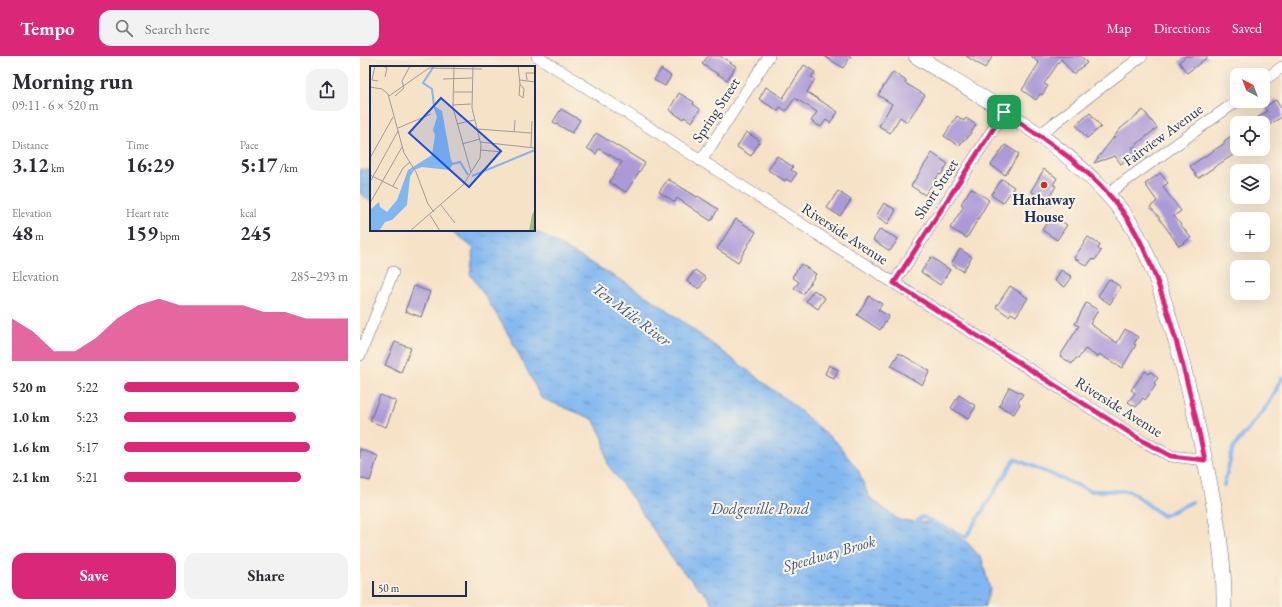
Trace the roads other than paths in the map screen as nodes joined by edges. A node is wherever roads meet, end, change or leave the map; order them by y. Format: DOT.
graph roads {
  1 [pos="537,56"];
  2 [pos="769,56"];
  3 [pos="916,56"];
  4 [pos="1142,56"];
  5 [pos="1282,68"];
  6 [pos="1270,77"];
  7 [pos="1230,106"];
  8 [pos="1004,112"];
  9 [pos="1039,135"];
  10 [pos="701,160"];
  11 [pos="1107,194"];
  12 [pos="392,272"];
  13 [pos="894,283"];
  14 [pos="360,355"];
  15 [pos="1205,460"];
  16 [pos="1224,607"];
  1 -- 10 [label="street, Riverside Avenue"];
  2 -- 10 [label="street, Spring Street"];
  3 -- 8 [label="main road"];
  4 -- 9 [label="street"];
  5 -- 6 [label="street"];
  7 -- 11 [label="street, Fairview Avenue"];
  8 -- 9 [label="main road"];
  8 -- 13 [label="street, Short Street"];
  9 -- 11 [label="main road"];
  10 -- 13 [label="street, Riverside Avenue"];
  11 -- 15 [label="main road"];
  12 -- 14 [label="street"];
  13 -- 15 [label="street, Riverside Avenue"];
  15 -- 16 [label="main road"];
}
